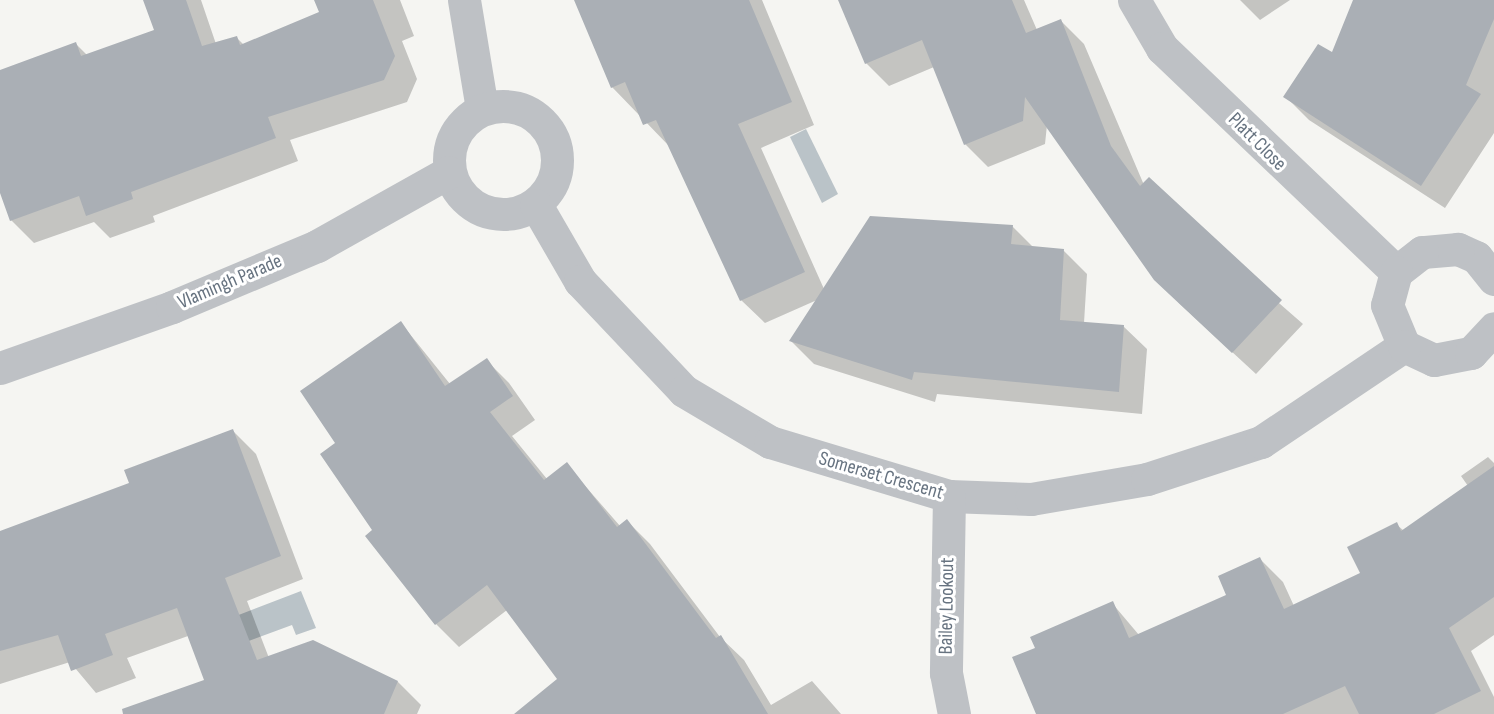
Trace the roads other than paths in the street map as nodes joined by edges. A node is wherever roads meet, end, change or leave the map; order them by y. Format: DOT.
graph roads {
  1 [pos="464,0"];
  2 [pos="1134,0"];
  3 [pos="482,109"];
  4 [pos="449,172"];
  5 [pos="536,205"];
  6 [pos="1492,267"];
  7 [pos="1396,272"];
  8 [pos="1493,334"];
  9 [pos="1404,346"];
  10 [pos="0,368"];
  11 [pos="949,496"];
  12 [pos="954,714"];
  1 -- 3 [label="street"];
  2 -- 7 [label="street, Platt Close"];
  3 -- 4 [label="street"];
  3 -- 5 [label="street"];
  4 -- 5 [label="street"];
  4 -- 10 [label="street, Vlamingh Parade"];
  5 -- 11 [label="street, Somerset Crescent"];
  6 -- 7 [label="street"];
  7 -- 9 [label="street"];
  8 -- 9 [label="street"];
  9 -- 11 [label="street, Somerset Crescent"];
  11 -- 12 [label="street, Bailey Lookout"];
}
